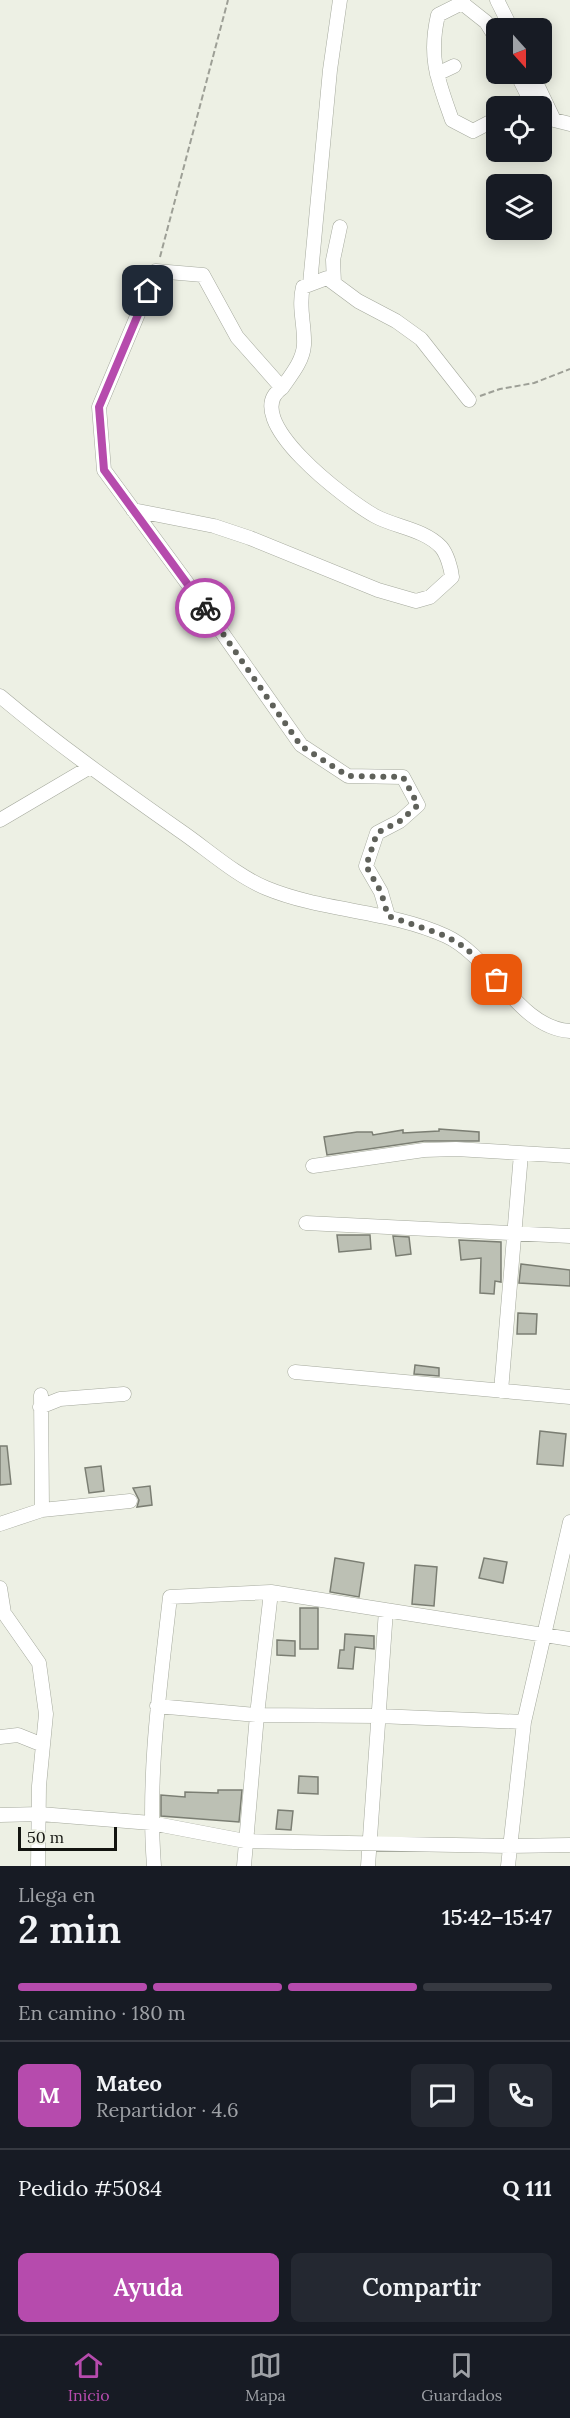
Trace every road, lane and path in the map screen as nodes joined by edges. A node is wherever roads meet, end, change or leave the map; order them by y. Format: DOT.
graph roads {
  1 [pos="228,0"];
  2 [pos="340,0"];
  3 [pos="497,0"];
  4 [pos="463,2"];
  5 [pos="506,18"];
  6 [pos="486,22"];
  7 [pos="454,66"];
  8 [pos="437,75"];
  9 [pos="537,84"];
  10 [pos="486,124"];
  11 [pos="570,124"];
  12 [pos="340,227"];
  13 [pos="156,271"];
  14 [pos="334,283"];
  15 [pos="310,284"];
  16 [pos="570,369"];
  17 [pos="282,388"];
  18 [pos="469,400"];
  19 [pos="133,510"];
  20 [pos="0,696"];
  21 [pos="90,767"];
  22 [pos="0,819"];
  23 [pos="388,916"];
  24 [pos="570,1031"];
  25 [pos="521,1154"];
  26 [pos="570,1156"];
  27 [pos="313,1166"];
  28 [pos="306,1223"];
  29 [pos="514,1233"];
  30 [pos="570,1236"];
  31 [pos="295,1372"];
  32 [pos="501,1391"];
  33 [pos="124,1395"];
  34 [pos="570,1397"];
  35 [pos="130,1501"];
  36 [pos="42,1510"];
  37 [pos="570,1522"];
  38 [pos="0,1524"];
  39 [pos="0,1588"];
  40 [pos="272,1592"];
  41 [pos="386,1610"];
  42 [pos="544,1634"];
  43 [pos="570,1639"];
  44 [pos="158,1706"];
  45 [pos="257,1715"];
  46 [pos="378,1716"];
  47 [pos="524,1722"];
  48 [pos="0,1737"];
  49 [pos="43,1745"];
  50 [pos="40,1814"];
  51 [pos="0,1815"];
  52 [pos="151,1824"];
  53 [pos="245,1841"];
  54 [pos="368,1844"];
  55 [pos="570,1845"];
  56 [pos="509,1846"];
  57 [pos="38,1866"];
  58 [pos="154,1866"];
  59 [pos="244,1866"];
  60 [pos="368,1866"];
  61 [pos="508,1866"];
  1 -- 13 [label="path"];
  2 -- 15 [label="street"];
  3 -- 5 [label="street"];
  4 -- 6 [label="street"];
  4 -- 8 [label="street"];
  7 -- 8 [label="street"];
  8 -- 10 [label="street"];
  9 -- 11 [label="street"];
  12 -- 14 [label="street"];
  13 -- 17 [label="street"];
  13 -- 19 [label="street"];
  14 -- 15 [label="street"];
  14 -- 18 [label="street"];
  15 -- 17 [label="street"];
  16 -- 18 [label="path"];
  17 -- 19 [label="street"];
  19 -- 23 [label="street"];
  20 -- 21 [label="street"];
  21 -- 22 [label="street"];
  21 -- 23 [label="street"];
  23 -- 24 [label="street"];
  25 -- 26 [label="street"];
  25 -- 27 [label="street"];
  25 -- 29 [label="street"];
  28 -- 29 [label="street"];
  29 -- 30 [label="street"];
  29 -- 32 [label="street"];
  31 -- 32 [label="street"];
  32 -- 34 [label="street"];
  33 -- 36 [label="street"];
  35 -- 36 [label="street"];
  36 -- 38 [label="street"];
  37 -- 42 [label="street"];
  39 -- 49 [label="street"];
  40 -- 41 [label="street"];
  40 -- 44 [label="street"];
  40 -- 45 [label="street"];
  41 -- 42 [label="street"];
  41 -- 46 [label="street"];
  42 -- 43 [label="street"];
  42 -- 47 [label="street"];
  44 -- 45 [label="street"];
  44 -- 52 [label="street"];
  45 -- 46 [label="street"];
  45 -- 53 [label="street"];
  46 -- 47 [label="street"];
  46 -- 54 [label="street"];
  47 -- 56 [label="street"];
  48 -- 49 [label="street"];
  49 -- 50 [label="street"];
  50 -- 51 [label="street"];
  50 -- 52 [label="street"];
  50 -- 57 [label="street"];
  52 -- 53 [label="street"];
  52 -- 58 [label="street"];
  53 -- 54 [label="street"];
  53 -- 59 [label="street"];
  54 -- 56 [label="street"];
  54 -- 60 [label="street"];
  55 -- 56 [label="street"];
  56 -- 61 [label="street"];
}
